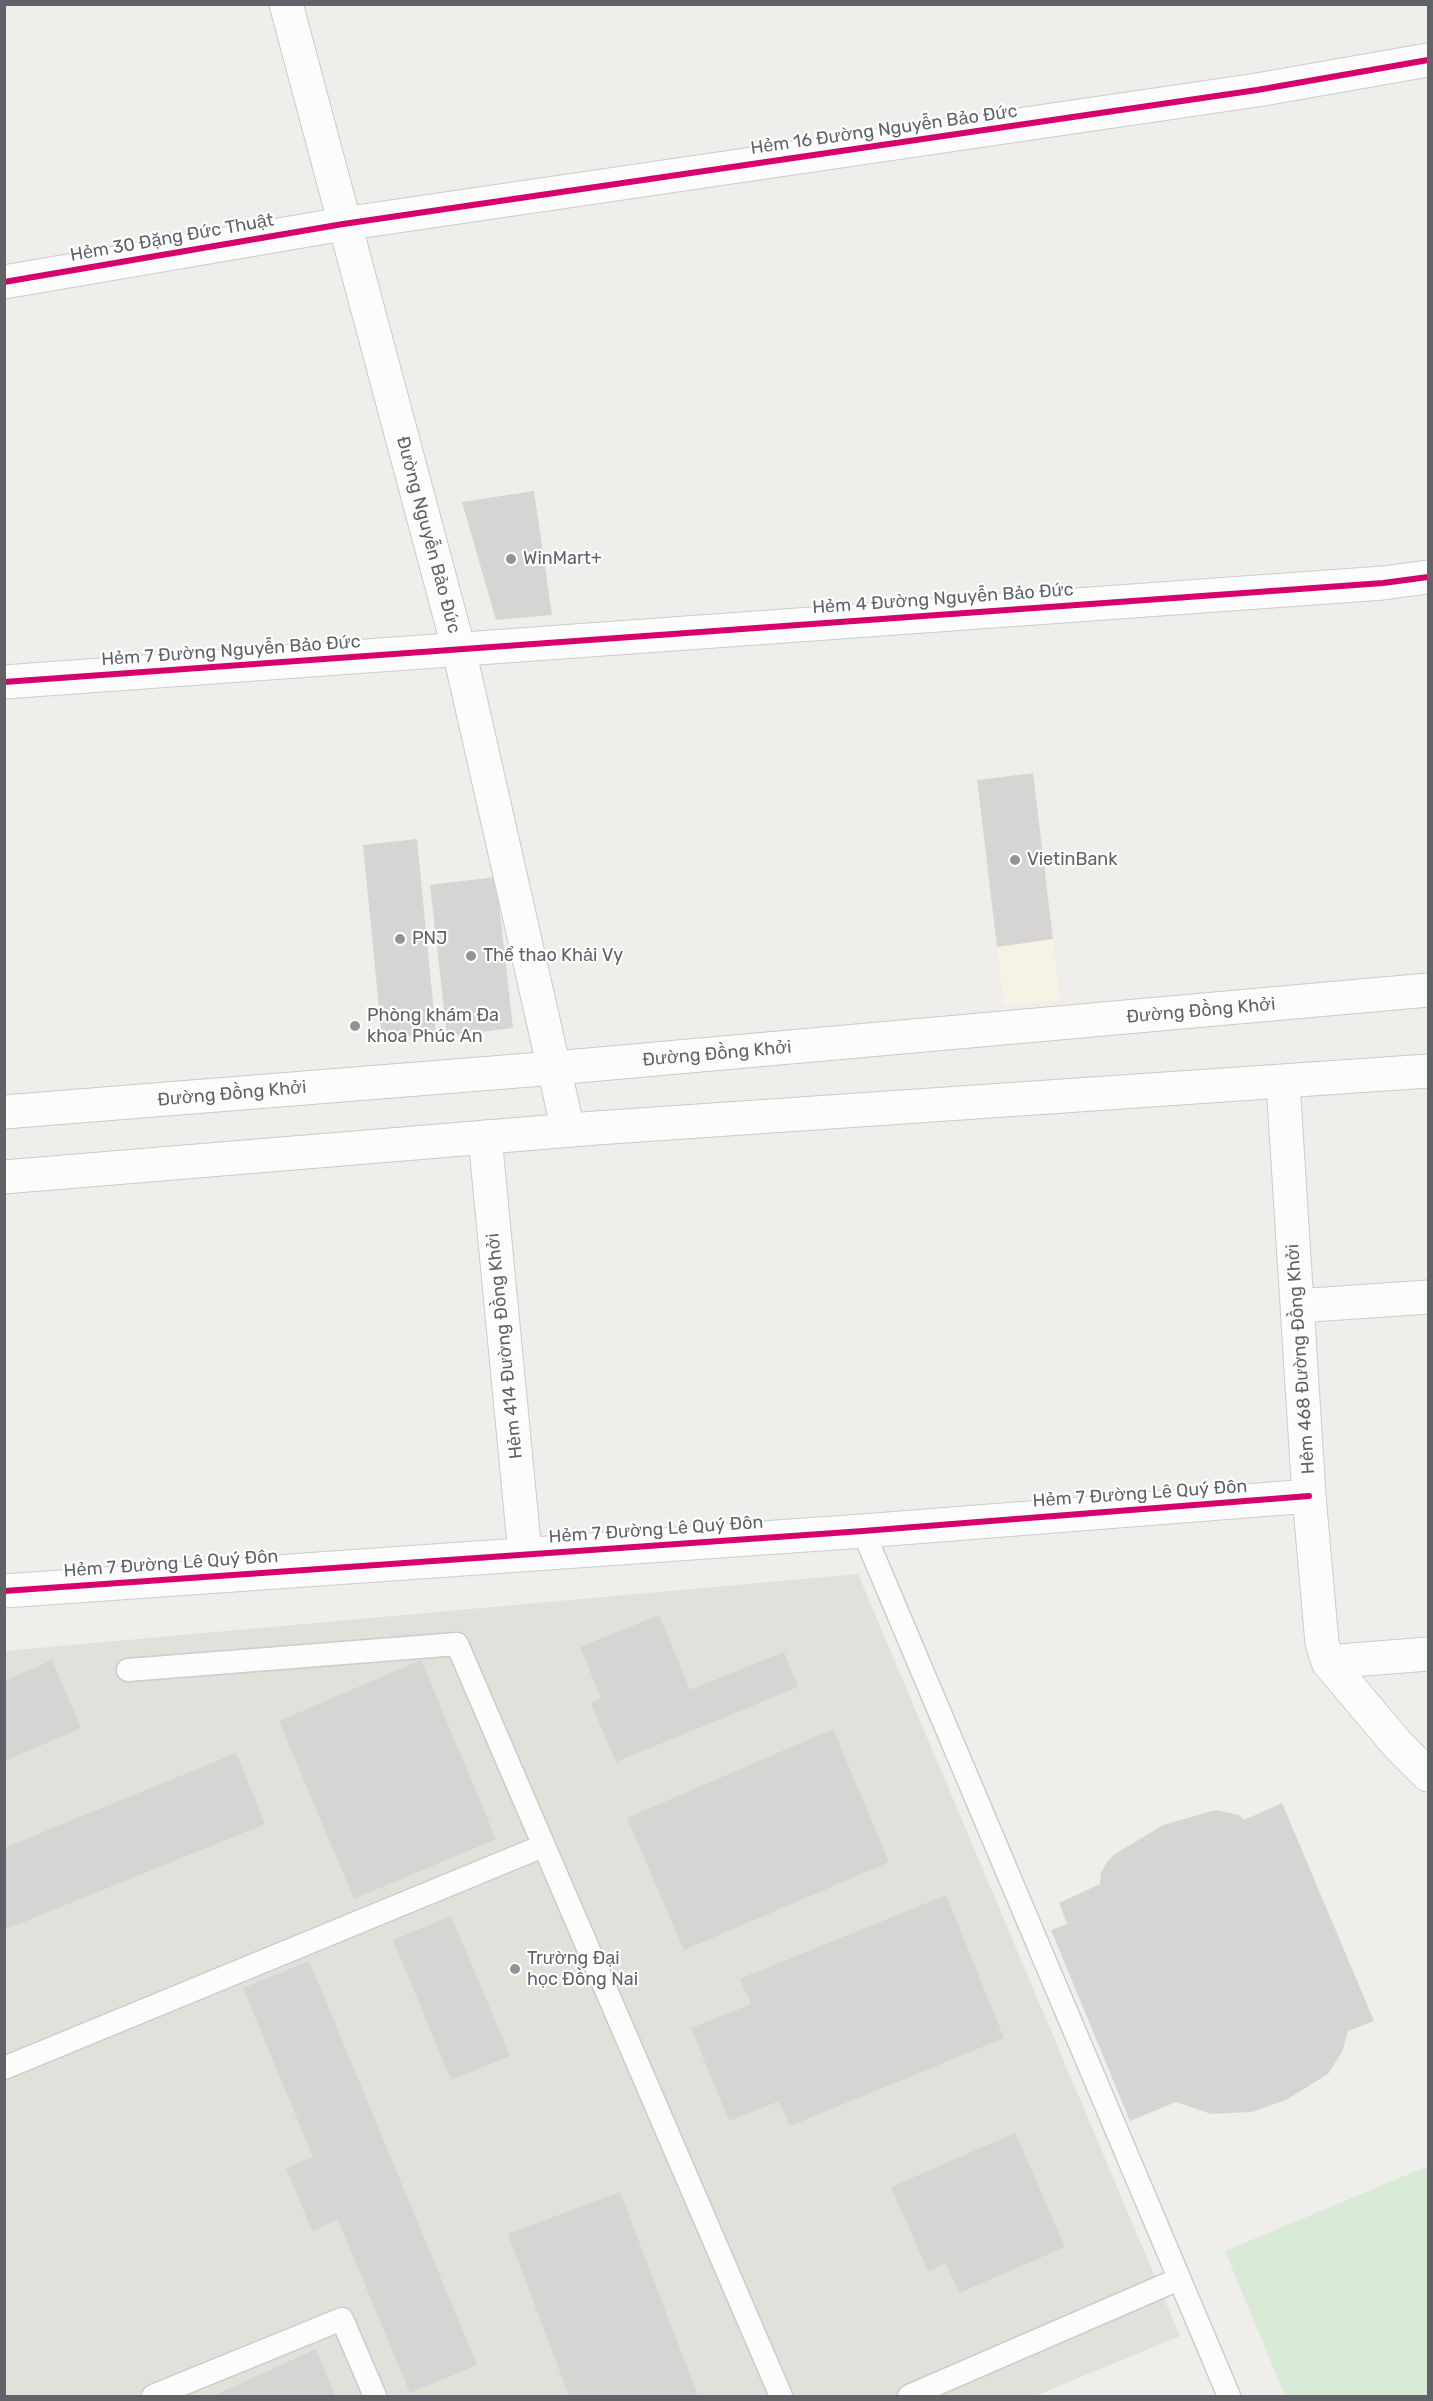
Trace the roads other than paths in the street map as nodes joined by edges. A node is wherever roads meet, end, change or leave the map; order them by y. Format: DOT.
graph roads {
  1 [pos="286,4"];
  2 [pos="1428,60"];
  3 [pos="344,225"];
  4 [pos="4,282"];
  5 [pos="1428,577"];
  6 [pos="459,650"];
  7 [pos="4,682"];
  8 [pos="1428,990"];
  9 [pos="555,1068"];
  10 [pos="1428,1071"];
  11 [pos="1283,1082"];
  12 [pos="4,1112"];
  13 [pos="568,1130"];
  14 [pos="485,1137"];
  15 [pos="4,1177"];
  16 [pos="1428,1296"];
  17 [pos="1297,1306"];
  18 [pos="1309,1496"];
  19 [pos="863,1531"];
  20 [pos="525,1554"];
  21 [pos="4,1591"];
  22 [pos="1428,1654"];
  23 [pos="1328,1662"];
  24 [pos="128,1670"];
  25 [pos="1428,1775"];
  26 [pos="543,1846"];
  27 [pos="4,2068"];
  28 [pos="1179,2279"];
  29 [pos="153,2397"];
  30 [pos="375,2397"];
  31 [pos="781,2397"];
  32 [pos="909,2397"];
  33 [pos="1228,2397"];
  1 -- 3 [label="street, Đường Nguyễn Bảo Đức"];
  2 -- 3 [label="street, Hẻm 16 Đường Nguyễn Bảo Đức"];
  3 -- 4 [label="street, Hẻm 30 Đặng Đức Thuật"];
  3 -- 6 [label="street, Đường Nguyễn Bảo Đức"];
  5 -- 6 [label="street, Hẻm 4 Đường Nguyễn Bảo Đức"];
  6 -- 7 [label="street, Hẻm 7 Đường Nguyễn Bảo Đức"];
  6 -- 9 [label="street, Đường Nguyễn Bảo Đức"];
  8 -- 9 [label="street, Đường Đồng Khởi"];
  9 -- 12 [label="street, Đường Đồng Khởi"];
  9 -- 13 [label="street, Đường Nguyễn Bảo Đức"];
  10 -- 11 [label="street"];
  11 -- 13 [label="street"];
  11 -- 17 [label="street, Hẻm 468 Đường Đồng Khởi"];
  13 -- 14 [label="street"];
  14 -- 15 [label="street"];
  14 -- 20 [label="street, Hẻm 414 Đường Đồng Khởi"];
  16 -- 17 [label="street"];
  17 -- 18 [label="street, Hẻm 468 Đường Đồng Khởi"];
  18 -- 19 [label="street, Hẻm 7 Đường Lê Quý Đôn"];
  18 -- 23 [label="street, Hẻm 468 Đường Đồng Khởi"];
  19 -- 20 [label="street, Hẻm 7 Đường Lê Quý Đôn"];
  19 -- 28 [label="lane"];
  20 -- 21 [label="street, Hẻm 7 Đường Lê Quý Đôn"];
  22 -- 23 [label="street"];
  23 -- 25 [label="street, Hẻm 468 Đường Đồng Khởi"];
  24 -- 26 [label="lane"];
  26 -- 27 [label="lane"];
  26 -- 31 [label="lane"];
  28 -- 32 [label="lane"];
  28 -- 33 [label="lane"];
  29 -- 30 [label="lane"];
}
